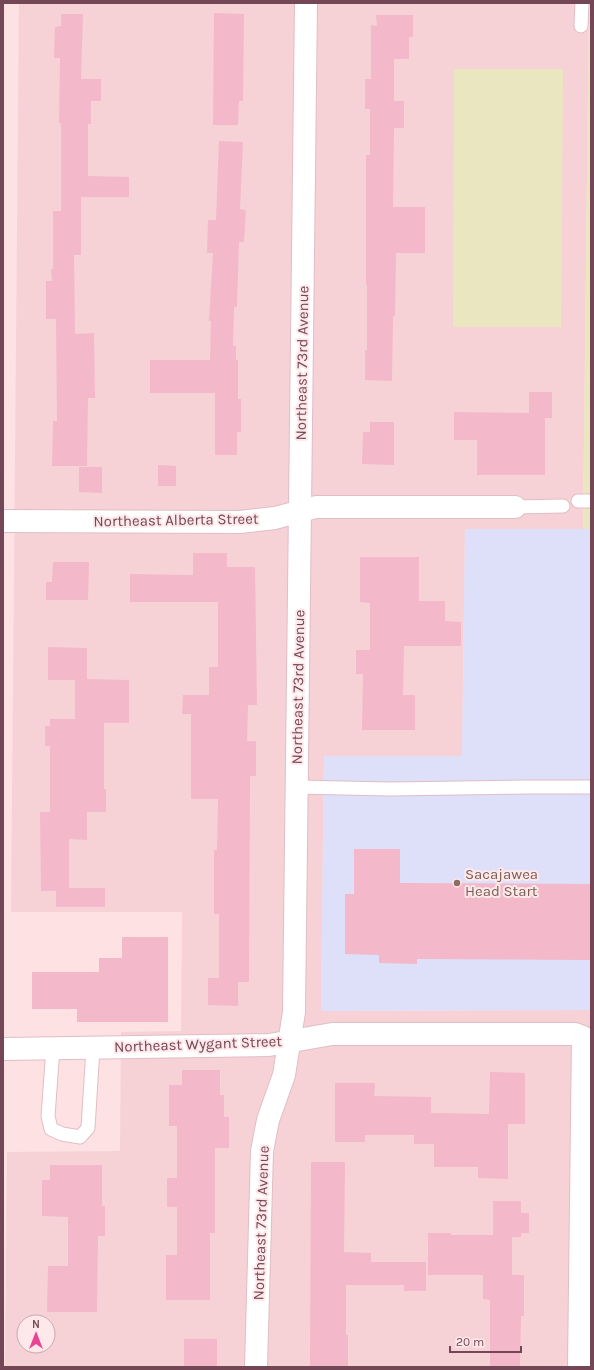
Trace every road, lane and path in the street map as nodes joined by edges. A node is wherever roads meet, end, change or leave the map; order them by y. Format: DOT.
graph roads {
  1 [pos="306,3"];
  2 [pos="582,3"];
  3 [pos="581,26"];
  4 [pos="563,506"];
  5 [pos="515,508"];
  6 [pos="300,511"];
  7 [pos="3,521"];
  8 [pos="297,787"];
  9 [pos="591,787"];
  10 [pos="289,1041"];
  11 [pos="53,1048"];
  12 [pos="93,1048"];
  13 [pos="3,1049"];
  14 [pos="256,1367"];
  15 [pos="579,1367"];
  1 -- 6 [label="street, Northeast 73rd Avenue"];
  2 -- 3 [label="lane"];
  4 -- 5 [label="lane"];
  5 -- 6 [label="street, Northeast Alberta Street"];
  6 -- 7 [label="street, Northeast Alberta Street"];
  6 -- 8 [label="street, Northeast 73rd Avenue"];
  8 -- 9 [label="lane"];
  8 -- 10 [label="street, Northeast 73rd Avenue"];
  10 -- 12 [label="street, Northeast Wygant Street"];
  10 -- 14 [label="street, Northeast 73rd Avenue"];
  10 -- 15 [label="street, Northeast Wygant Street"];
  11 -- 12 [label="street, Northeast Wygant Street"];
  11 -- 12 [label="lane"];
  11 -- 13 [label="street, Northeast Wygant Street"];
}
